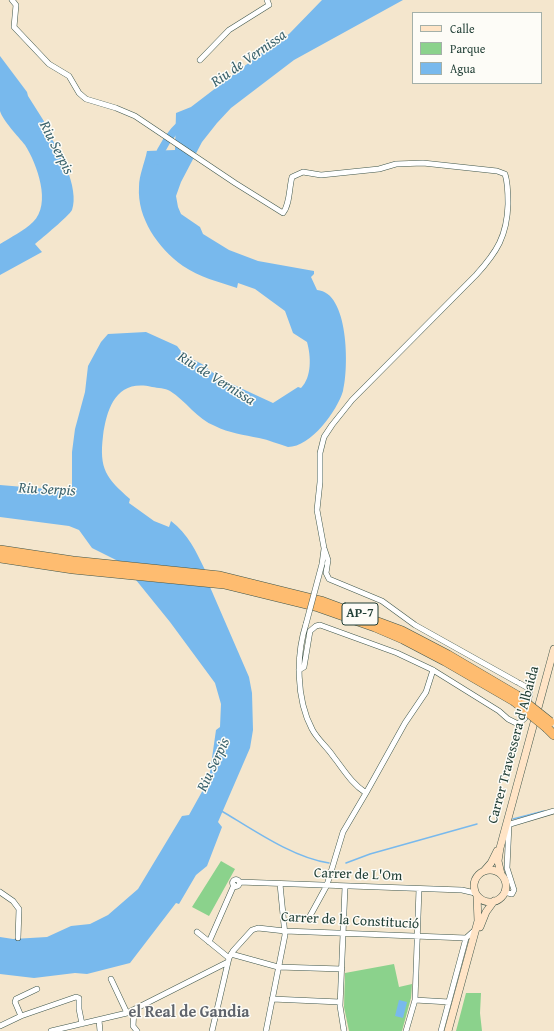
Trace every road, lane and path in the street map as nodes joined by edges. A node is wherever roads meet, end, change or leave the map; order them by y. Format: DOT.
graph roads {
  1 [pos="12,0"];
  2 [pos="267,0"];
  3 [pos="200,60"];
  4 [pos="324,548"];
  5 [pos="0,550"];
  6 [pos="0,558"];
  7 [pos="103,568"];
  8 [pos="554,648"];
  9 [pos="300,670"];
  10 [pos="433,670"];
  11 [pos="550,725"];
  12 [pos="554,735"];
  13 [pos="366,793"];
  14 [pos="554,811"];
  15 [pos="508,824"];
  16 [pos="500,848"];
  17 [pos="484,871"];
  18 [pos="501,874"];
  19 [pos="280,884"];
  20 [pos="327,885"];
  21 [pos="345,887"];
  22 [pos="419,889"];
  23 [pos="0,892"];
  24 [pos="504,892"];
  25 [pos="476,894"];
  26 [pos="494,901"];
  27 [pos="310,916"];
  28 [pos="476,929"];
  29 [pos="285,931"];
  30 [pos="197,932"];
  31 [pos="343,934"];
  32 [pos="418,936"];
  33 [pos="18,938"];
  34 [pos="466,938"];
  35 [pos="209,942"];
  36 [pos="230,958"];
  37 [pos="278,966"];
  38 [pos="342,969"];
  39 [pos="111,979"];
  40 [pos="37,989"];
  41 [pos="272,999"];
  42 [pos="415,1000"];
  43 [pos="340,1002"];
  44 [pos="450,1002"];
  45 [pos="134,1010"];
  46 [pos="127,1013"];
  47 [pos="21,1016"];
  48 [pos="99,1020"];
  49 [pos="82,1024"];
  50 [pos="0,1026"];
  51 [pos="74,1028"];
  52 [pos="52,1031"];
  53 [pos="100,1031"];
  54 [pos="137,1031"];
  55 [pos="212,1031"];
  56 [pos="266,1031"];
  57 [pos="344,1031"];
  58 [pos="406,1031"];
  59 [pos="441,1031"];
  60 [pos="448,1031"];
  61 [pos="451,1031"];
  1 -- 4 [label="street"];
  2 -- 3 [label="street"];
  4 -- 9 [label="street, bridge"];
  4 -- 10 [label="street"];
  5 -- 7 [label="highway, AP-7"];
  6 -- 7 [label="highway, AP-7"];
  7 -- 11 [label="highway, AP-7, bridge"];
  8 -- 15 [label="main road, Carrer Travessera d'Albaida"];
  9 -- 10 [label="street"];
  9 -- 13 [label="street"];
  10 -- 13 [label="street"];
  11 -- 12 [label="highway, AP-7"];
  13 -- 20 [label="street"];
  14 -- 15 [label="street, Carrer Travessera d'Albaida"];
  15 -- 16 [label="main road, Carrer Travessera d'Albaida"];
  15 -- 24 [label="street, Carrer Travessera d'Albaida"];
  16 -- 17 [label="main road, Carrer Travessera d'Albaida"];
  16 -- 18 [label="main road, Carrer Travessera d'Albaida"];
  17 -- 18 [label="main road"];
  17 -- 25 [label="main road"];
  18 -- 24 [label="main road"];
  19 -- 20 [label="street, Carrer de L'Om"];
  19 -- 29 [label="street"];
  19 -- 35 [label="street, Carrer de L'Om"];
  20 -- 21 [label="street, Carrer de L'Om"];
  20 -- 27 [label="street"];
  21 -- 22 [label="street, Carrer de L'Om"];
  21 -- 31 [label="street"];
  22 -- 25 [label="street, Carrer de L'Om"];
  22 -- 32 [label="street"];
  23 -- 33 [label="street"];
  24 -- 26 [label="main road"];
  25 -- 26 [label="main road"];
  25 -- 28 [label="main road"];
  26 -- 61 [label="main road"];
  28 -- 34 [label="street"];
  28 -- 60 [label="main road"];
  29 -- 31 [label="street, Carrer de la Constitució"];
  29 -- 36 [label="street, Carrer de la Constitució"];
  29 -- 37 [label="street"];
  30 -- 35 [label="street"];
  31 -- 32 [label="street, Carrer de la Constitució"];
  31 -- 38 [label="street"];
  32 -- 34 [label="street, Carrer de la Constitució"];
  32 -- 42 [label="street"];
  34 -- 44 [label="street"];
  35 -- 36 [label="street"];
  36 -- 37 [label="street"];
  36 -- 45 [label="street"];
  36 -- 55 [label="street"];
  37 -- 38 [label="street"];
  37 -- 41 [label="street"];
  38 -- 43 [label="street"];
  39 -- 46 [label="street"];
  40 -- 47 [label="street"];
  41 -- 43 [label="street"];
  41 -- 56 [label="street"];
  42 -- 44 [label="street"];
  42 -- 58 [label="street"];
  43 -- 57 [label="street"];
  44 -- 59 [label="street"];
  45 -- 46 [label="street"];
  45 -- 54 [label="street"];
  46 -- 48 [label="street"];
  47 -- 49 [label="street"];
  47 -- 50 [label="street"];
  48 -- 49 [label="street"];
  48 -- 53 [label="street"];
  49 -- 51 [label="street"];
  51 -- 52 [label="street"];
}
